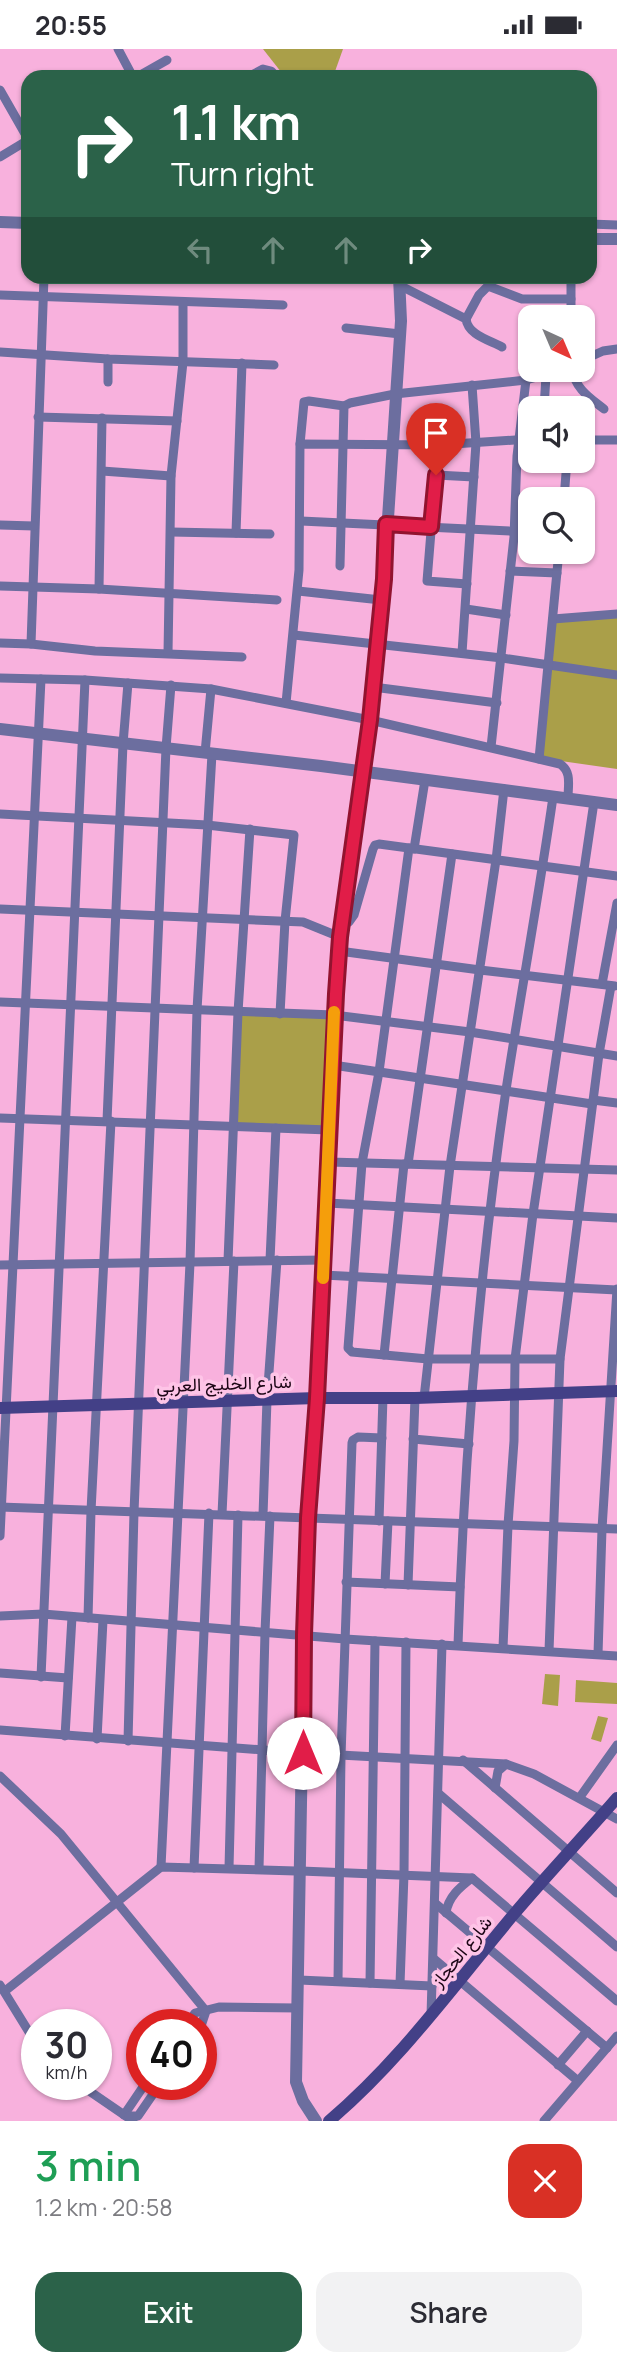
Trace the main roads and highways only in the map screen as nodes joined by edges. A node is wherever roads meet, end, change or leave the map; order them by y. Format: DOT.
graph roads {
  1 [pos="614,1391"];
  2 [pos="3,1408"];
  3 [pos="617,1798"];
  4 [pos="329,2121"];
  1 -- 2 [label="main road, شارع الخليج العربي"];
  3 -- 4 [label="main road, شارع الحجاز"];
}
